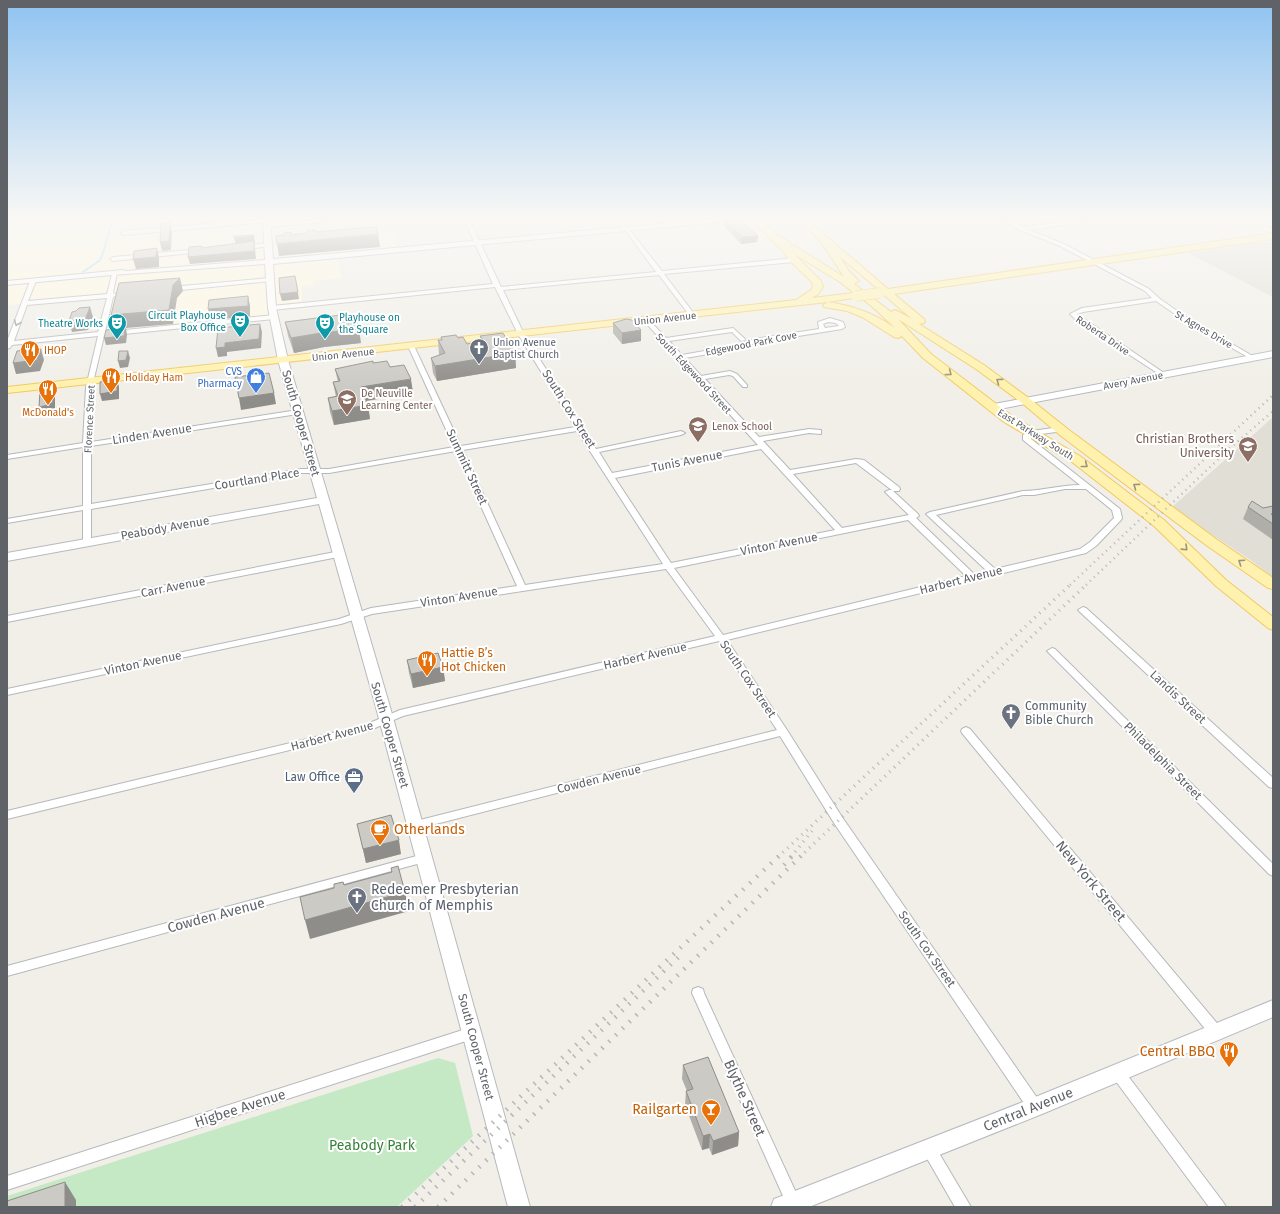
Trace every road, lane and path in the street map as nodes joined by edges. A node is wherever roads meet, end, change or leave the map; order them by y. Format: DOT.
graph roads {
  1 [pos="96,276"];
  2 [pos="115,276"];
  3 [pos="492,276"];
  4 [pos="630,276"];
  5 [pos="663,276"];
  6 [pos="810,276"];
  7 [pos="821,276"];
  8 [pos="836,276"];
  9 [pos="847,276"];
  10 [pos="867,276"];
  11 [pos="875,276"];
  12 [pos="1001,276"];
  13 [pos="1120,276"];
  14 [pos="269,277"];
  15 [pos="33,281"];
  16 [pos="7,283"];
  17 [pos="937,285"];
  18 [pos="498,287"];
  19 [pos="166,290"];
  20 [pos="883,293"];
  21 [pos="122,294"];
  22 [pos="110,295"];
  23 [pos="853,297"];
  24 [pos="1156,299"];
  25 [pos="25,303"];
  26 [pos="794,304"];
  27 [pos="909,311"];
  28 [pos="273,313"];
  29 [pos="692,315"];
  30 [pos="646,320"];
  31 [pos="822,330"];
  32 [pos="101,334"];
  33 [pos="521,334"];
  34 [pos="901,337"];
  35 [pos="664,340"];
  36 [pos="744,340"];
  37 [pos="8,346"];
  38 [pos="411,346"];
  39 [pos="956,351"];
  40 [pos="1273,354"];
  41 [pos="927,356"];
  42 [pos="679,357"];
  43 [pos="1253,358"];
  44 [pos="283,360"];
  45 [pos="1164,374"];
  46 [pos="699,378"];
  47 [pos="91,381"];
  48 [pos="745,386"];
  49 [pos="7,390"];
  50 [pos="1026,401"];
  51 [pos="994,407"];
  52 [pos="298,412"];
  53 [pos="579,428"];
  54 [pos="1060,429"];
  55 [pos="818,432"];
  56 [pos="681,433"];
  57 [pos="1031,433"];
  58 [pos="757,440"];
  59 [pos="87,445"];
  60 [pos="763,446"];
  61 [pos="458,449"];
  62 [pos="595,451"];
  63 [pos="7,457"];
  64 [pos="315,470"];
  65 [pos="788,473"];
  66 [pos="611,476"];
  67 [pos="1088,487"];
  68 [pos="324,500"];
  69 [pos="86,508"];
  70 [pos="242,514"];
  71 [pos="329,515"];
  72 [pos="912,516"];
  73 [pos="7,521"];
  74 [pos="841,532"];
  75 [pos="87,542"];
  76 [pos="340,554"];
  77 [pos="7,556"];
  78 [pos="670,566"];
  79 [pos="993,572"];
  80 [pos="973,578"];
  81 [pos="1273,585"];
  82 [pos="522,587"];
  83 [pos="1084,610"];
  84 [pos="357,616"];
  85 [pos="7,619"];
  86 [pos="1273,625"];
  87 [pos="721,638"];
  88 [pos="1052,651"];
  89 [pos="7,692"];
  90 [pos="386,721"];
  91 [pos="966,731"];
  92 [pos="783,732"];
  93 [pos="1273,784"];
  94 [pos="7,815"];
  95 [pos="416,825"];
  96 [pos="424,858"];
  97 [pos="1273,871"];
  98 [pos="7,971"];
  99 [pos="698,993"];
  100 [pos="1273,1008"];
  101 [pos="1216,1032"];
  102 [pos="472,1033"];
  103 [pos="1117,1072"];
  104 [pos="1036,1107"];
  105 [pos="928,1148"];
  106 [pos="7,1183"];
  107 [pos="787,1205"];
  108 [pos="519,1207"];
  109 [pos="963,1207"];
  110 [pos="1218,1207"];
  1 -- 15 [label="main road"];
  2 -- 22 [label="street, Florence Street"];
  3 -- 18 [label="street, South Cox Street"];
  4 -- 18 [label="street"];
  5 -- 29 [label="street"];
  6 -- 26 [label="main road"];
  7 -- 23 [label="main road"];
  8 -- 41 [label="main road, East Parkway South"];
  9 -- 39 [label="main road, East Parkway South"];
  10 -- 20 [label="main road"];
  11 -- 17 [label="main road"];
  12 -- 17 [label="main road, Union Avenue"];
  13 -- 24 [label="street, St Agnes Drive"];
  14 -- 19 [label="street"];
  14 -- 28 [label="main road, South Cooper Street"];
  15 -- 16 [label="main road"];
  15 -- 25 [label="street"];
  17 -- 20 [label="main road, Union Avenue"];
  17 -- 27 [label="main road"];
  18 -- 28 [label="street"];
  18 -- 33 [label="street, South Cox Street"];
  20 -- 23 [label="main road, Union Avenue, bridge"];
  20 -- 27 [label="main road"];
  21 -- 22 [label="street"];
  22 -- 25 [label="street"];
  22 -- 32 [label="street, Florence Street"];
  23 -- 26 [label="main road, Union Avenue"];
  23 -- 34 [label="main road"];
  24 -- 43 [label="street, St Agnes Drive"];
  24 -- 45 [label="street, Roberta Drive"];
  25 -- 37 [label="street, one-way"];
  26 -- 29 [label="main road, Union Avenue"];
  26 -- 34 [label="main road"];
  27 -- 39 [label="main road"];
  28 -- 32 [label="street"];
  28 -- 44 [label="main road, South Cooper Street"];
  29 -- 30 [label="main road, Union Avenue"];
  30 -- 33 [label="main road, Union Avenue"];
  30 -- 35 [label="street, South Edgewood Street"];
  31 -- 42 [label="street, Edgewood Park Cove"];
  32 -- 37 [label="street"];
  32 -- 47 [label="street, Florence Street"];
  33 -- 38 [label="main road, Union Avenue"];
  33 -- 53 [label="street, South Cox Street"];
  34 -- 41 [label="main road"];
  35 -- 36 [label="street"];
  35 -- 42 [label="street, South Edgewood Street"];
  38 -- 44 [label="main road, Union Avenue"];
  38 -- 61 [label="street, Summitt Street"];
  50 -- 39 [label="main road, East Parkway South, one-way"];
  40 -- 43 [label="main road, Avery Avenue"];
  41 -- 51 [label="main road, East Parkway South, one-way"];
  42 -- 46 [label="street, South Edgewood Street"];
  43 -- 45 [label="main road, Avery Avenue"];
  44 -- 47 [label="main road, Union Avenue"];
  44 -- 52 [label="main road, South Cooper Street"];
  45 -- 50 [label="main road, Avery Avenue"];
  46 -- 48 [label="street"];
  46 -- 58 [label="street, South Edgewood Street"];
  47 -- 49 [label="main road, Union Avenue"];
  47 -- 59 [label="street, Florence Street"];
  50 -- 51 [label="main road, Avery Avenue"];
  50 -- 54 [label="main road, East Parkway South"];
  51 -- 57 [label="main road, East Parkway South"];
  52 -- 59 [label="street, Linden Avenue"];
  52 -- 64 [label="main road, South Cooper Street"];
  53 -- 61 [label="street, Courtland Place"];
  53 -- 62 [label="street, South Cox Street"];
  54 -- 57 [label="street"];
  81 -- 54 [label="main road, East Parkway South, one-way"];
  55 -- 58 [label="street"];
  56 -- 62 [label="street"];
  57 -- 67 [label="street, Harbert Avenue"];
  57 -- 86 [label="main road, East Parkway South, one-way"];
  58 -- 60 [label="street, South Edgewood Street"];
  59 -- 63 [label="street, Linden Avenue"];
  59 -- 69 [label="street, Florence Street"];
  60 -- 65 [label="street, South Edgewood Street"];
  60 -- 66 [label="street, Tunis Avenue"];
  61 -- 64 [label="street, Courtland Place"];
  61 -- 82 [label="street, Summitt Street"];
  62 -- 66 [label="street, South Cox Street"];
  64 -- 68 [label="main road, South Cooper Street"];
  64 -- 69 [label="street, Courtland Place"];
  65 -- 72 [label="street"];
  65 -- 74 [label="street, South Edgewood Street"];
  66 -- 78 [label="street, South Cox Street"];
  67 -- 79 [label="street, Harbert Avenue"];
  67 -- 79 [label="street"];
  68 -- 70 [label="main road, Peabody Avenue"];
  68 -- 71 [label="main road, South Cooper Street"];
  69 -- 73 [label="street, Courtland Place"];
  69 -- 75 [label="street, Florence Street"];
  70 -- 71 [label="main road"];
  70 -- 75 [label="main road, Peabody Avenue"];
  71 -- 76 [label="main road, South Cooper Street"];
  72 -- 74 [label="street, Vinton Avenue"];
  72 -- 80 [label="street"];
  74 -- 78 [label="street, Vinton Avenue"];
  75 -- 77 [label="main road, Peabody Avenue"];
  76 -- 84 [label="main road, South Cooper Street"];
  76 -- 85 [label="street, Carr Avenue"];
  78 -- 82 [label="street, Vinton Avenue"];
  78 -- 87 [label="street, South Cox Street"];
  79 -- 80 [label="street, Harbert Avenue"];
  80 -- 87 [label="street, Harbert Avenue"];
  82 -- 84 [label="street, Vinton Avenue"];
  83 -- 93 [label="street, Landis Street"];
  84 -- 89 [label="street, Vinton Avenue"];
  84 -- 90 [label="main road, South Cooper Street"];
  87 -- 90 [label="street, Harbert Avenue"];
  87 -- 92 [label="street, South Cox Street"];
  88 -- 97 [label="street, Philadelphia Street"];
  90 -- 94 [label="street, Harbert Avenue"];
  90 -- 95 [label="main road, South Cooper Street"];
  91 -- 101 [label="street, New York Street"];
  92 -- 95 [label="street, Cowden Avenue"];
  92 -- 104 [label="street, South Cox Street"];
  95 -- 96 [label="main road, South Cooper Street"];
  96 -- 98 [label="street, Cowden Avenue"];
  96 -- 102 [label="main road, South Cooper Street"];
  99 -- 107 [label="street, Blythe Street"];
  100 -- 101 [label="main road, Central Avenue"];
  101 -- 103 [label="main road, Central Avenue"];
  102 -- 106 [label="street, Higbee Avenue"];
  102 -- 108 [label="main road, South Cooper Street"];
  103 -- 104 [label="main road, Central Avenue"];
  103 -- 110 [label="street"];
  104 -- 105 [label="main road, Central Avenue"];
  105 -- 107 [label="main road, Central Avenue"];
  105 -- 109 [label="street"];
}
